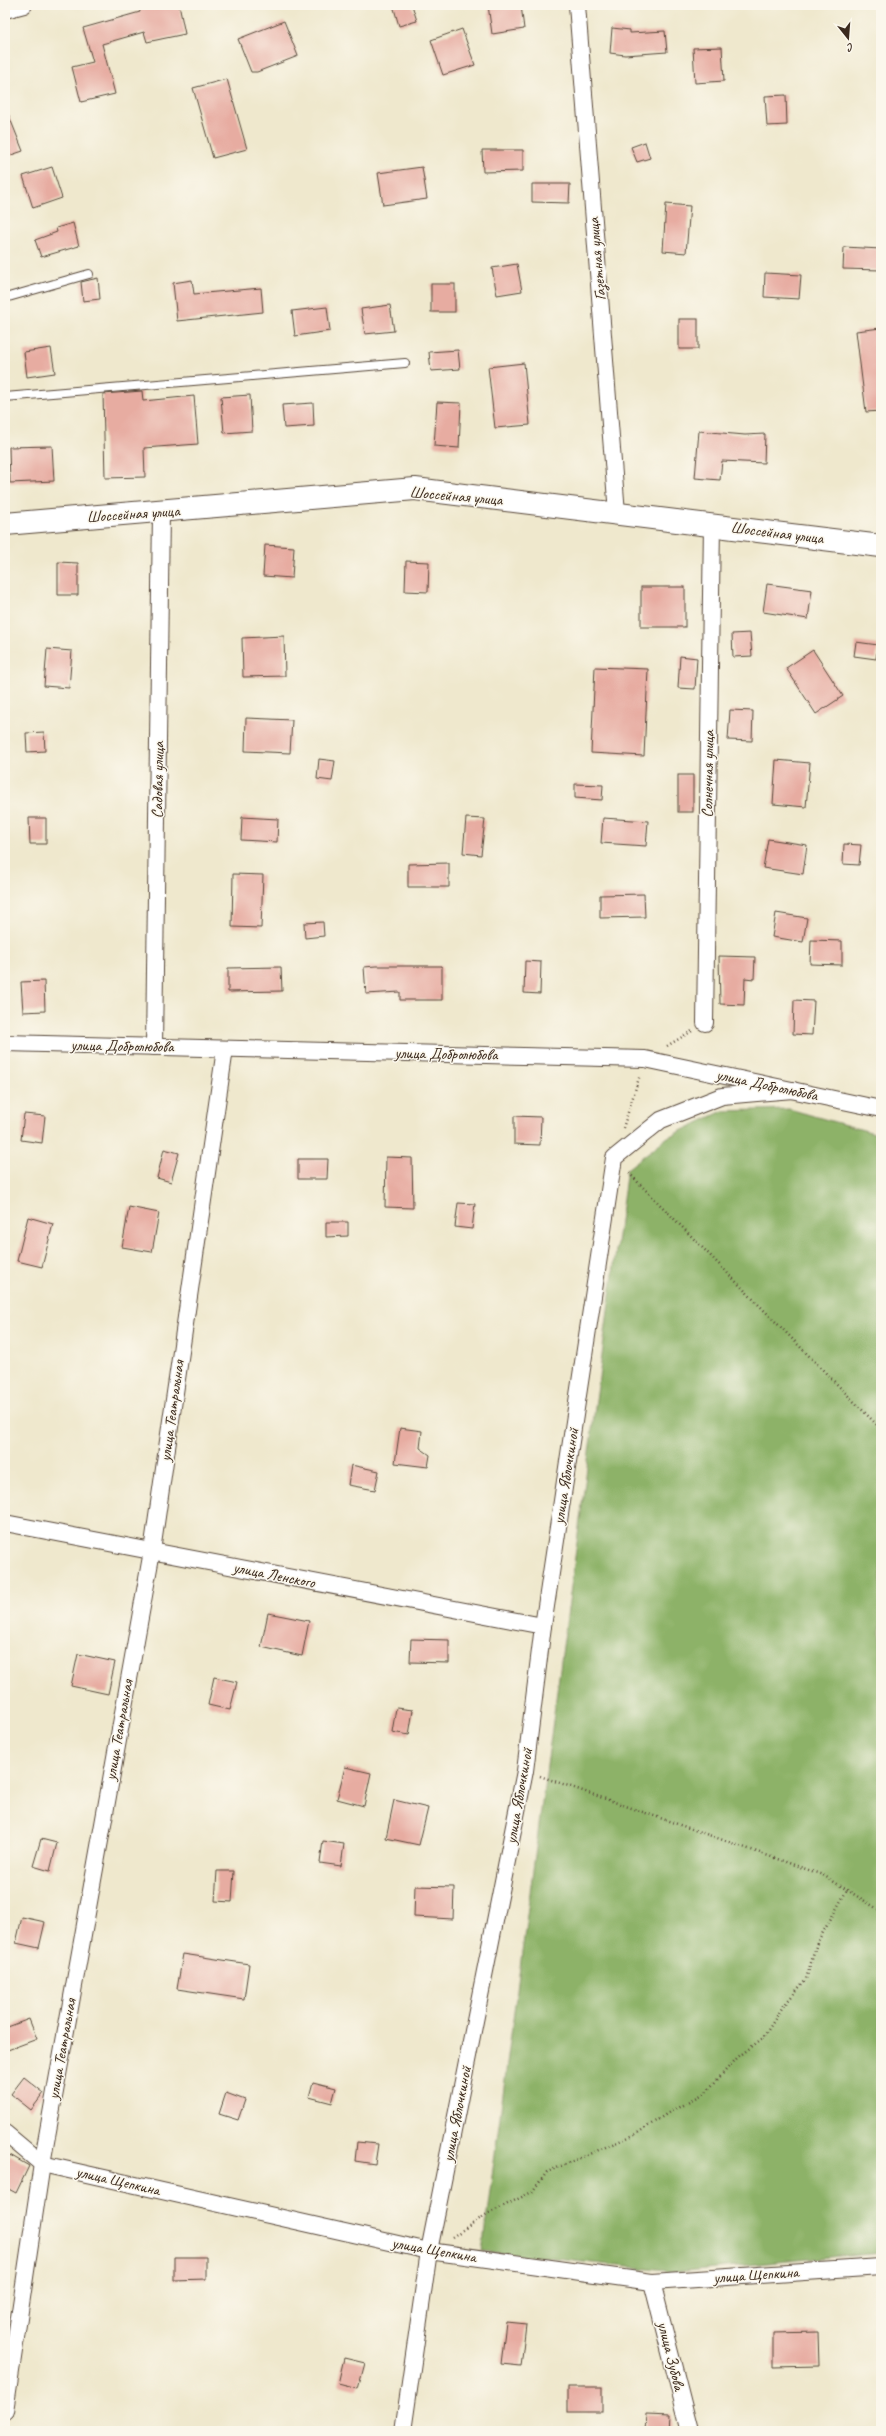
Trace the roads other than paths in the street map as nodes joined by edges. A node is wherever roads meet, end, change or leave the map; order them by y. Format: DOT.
graph roads {
  1 [pos="24,5"];
  2 [pos="577,5"];
  3 [pos="5,10"];
  4 [pos="88,274"];
  5 [pos="5,298"];
  6 [pos="405,363"];
  7 [pos="5,397"];
  8 [pos="161,512"];
  9 [pos="617,513"];
  10 [pos="5,524"];
  11 [pos="712,524"];
  12 [pos="881,546"];
  13 [pos="705,1023"];
  14 [pos="5,1043"];
  15 [pos="154,1047"];
  16 [pos="225,1049"];
  17 [pos="793,1090"];
  18 [pos="881,1109"];
  19 [pos="5,1523"];
  20 [pos="152,1551"];
  21 [pos="543,1626"];
  22 [pos="5,2133"];
  23 [pos="42,2164"];
  24 [pos="430,2251"];
  25 [pos="881,2267"];
  26 [pos="652,2282"];
  27 [pos="5,2411"];
  28 [pos="404,2431"];
  29 [pos="690,2431"];
  1 -- 3 [label="street"];
  2 -- 9 [label="street, Газетная улица"];
  4 -- 5 [label="lane"];
  6 -- 7 [label="lane"];
  8 -- 9 [label="main road, Шоссейная улица"];
  8 -- 10 [label="main road, Шоссейная улица"];
  8 -- 15 [label="street, Садовая улица"];
  9 -- 11 [label="main road, Шоссейная улица"];
  11 -- 12 [label="main road, Шоссейная улица"];
  11 -- 13 [label="street, Солнечная улица"];
  14 -- 15 [label="street, улица Добролюбова"];
  15 -- 16 [label="street, улица Добролюбова"];
  16 -- 17 [label="street, улица Добролюбова"];
  16 -- 20 [label="street, улица Театральная"];
  17 -- 18 [label="street, улица Добролюбова"];
  17 -- 21 [label="street, улица Яблочкиной"];
  19 -- 20 [label="street, улица Ленского"];
  20 -- 21 [label="street, улица Ленского"];
  20 -- 23 [label="street, улица Театральная"];
  21 -- 24 [label="street, улица Яблочкиной"];
  22 -- 23 [label="street, улица Щепкина"];
  23 -- 24 [label="street, улица Щепкина"];
  23 -- 27 [label="street, улица Театральная"];
  24 -- 26 [label="street, улица Щепкина"];
  24 -- 28 [label="street, улица Яблочкиной"];
  25 -- 26 [label="street, улица Щепкина"];
  26 -- 29 [label="street, улица Зубова"];
}
